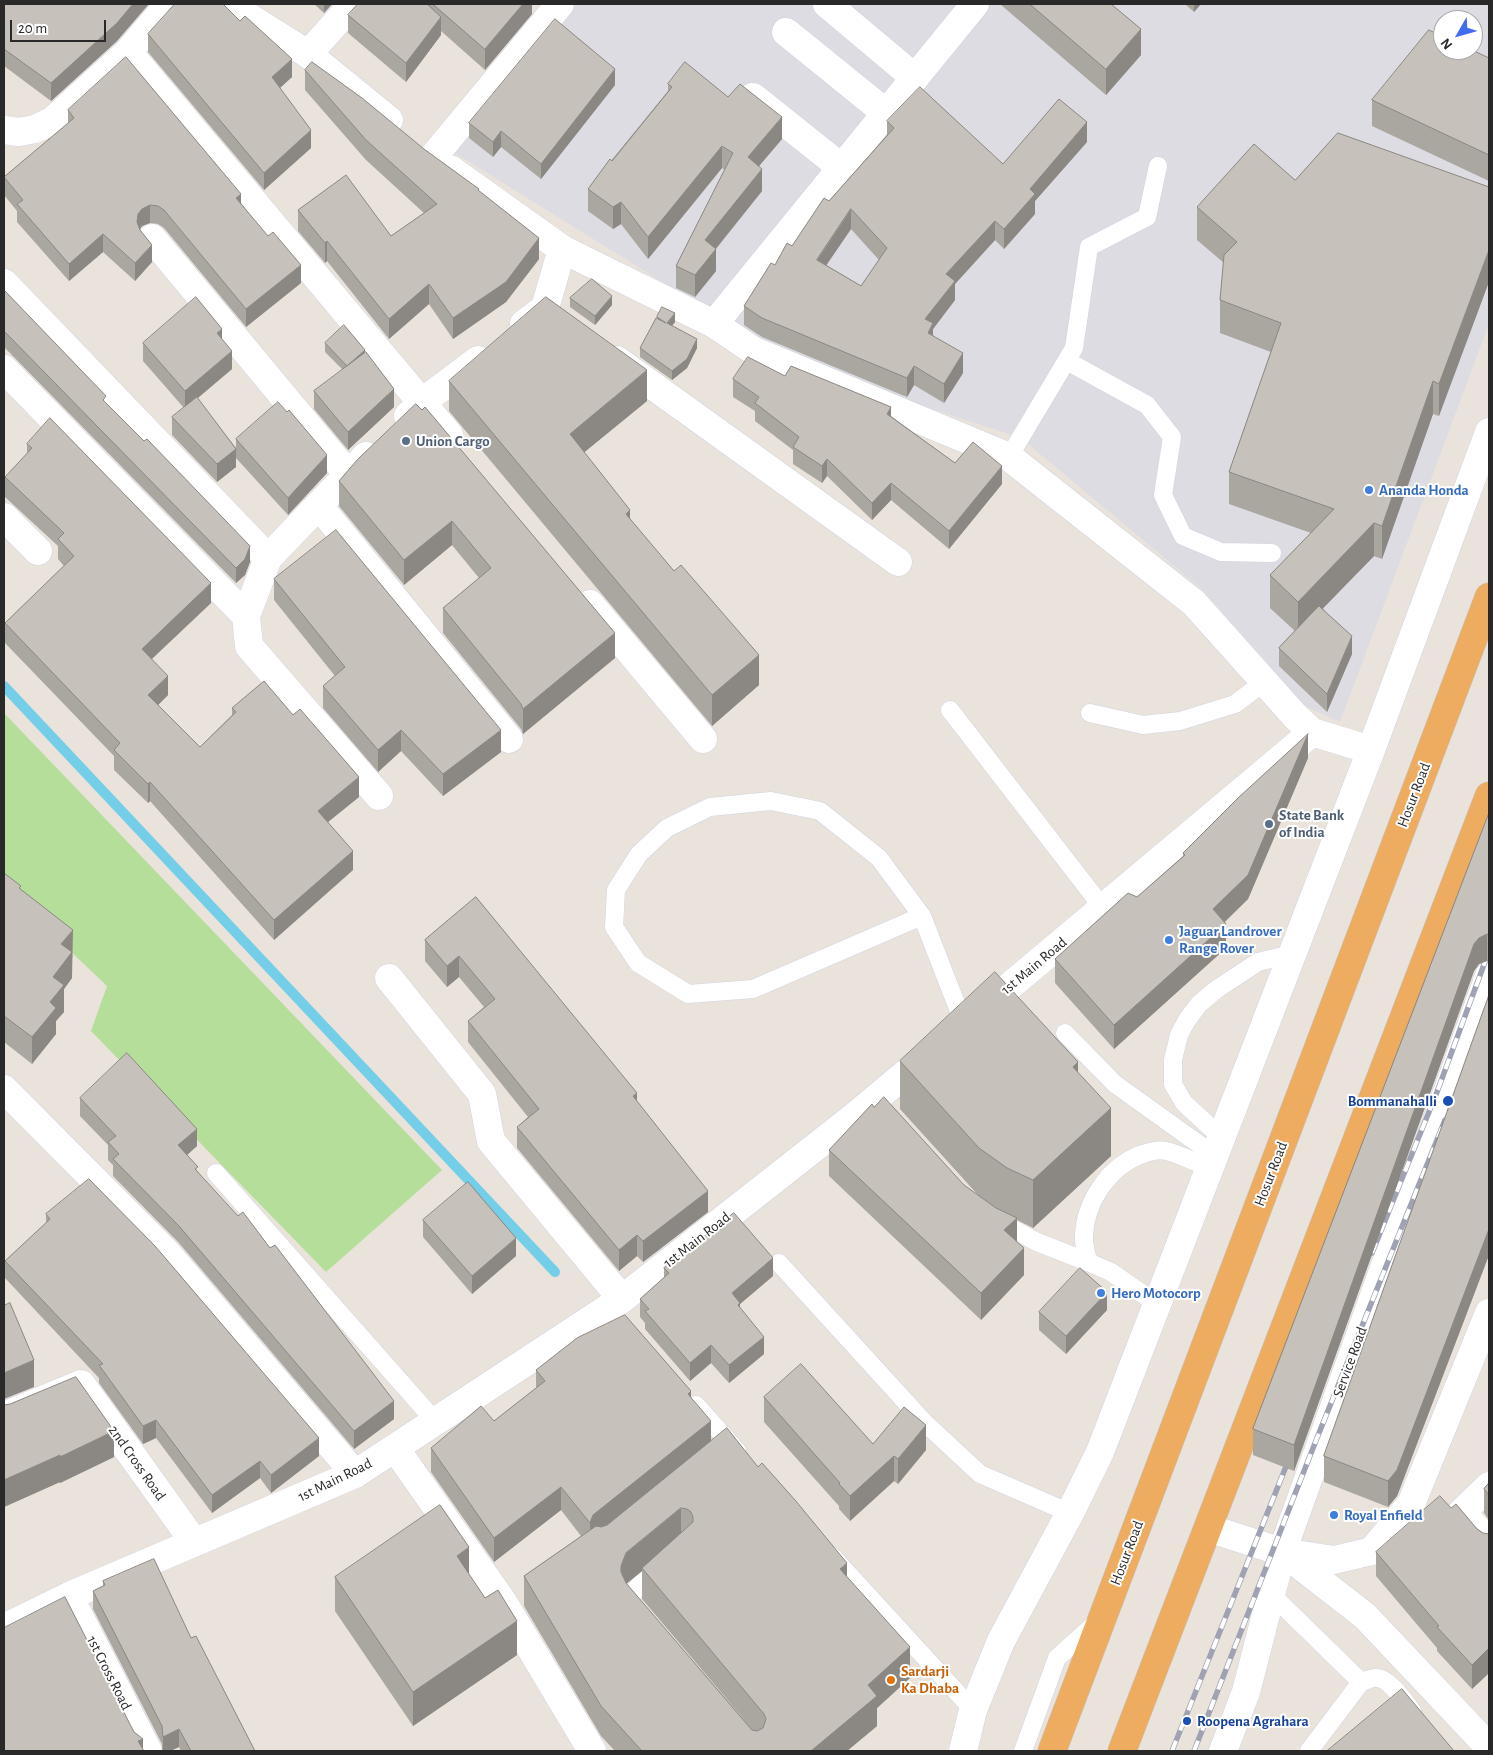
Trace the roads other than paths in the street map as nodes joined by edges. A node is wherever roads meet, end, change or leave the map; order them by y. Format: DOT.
graph roads {
  1 [pos="169,4"];
  2 [pos="228,4"];
  3 [pos="353,4"];
  4 [pos="560,4"];
  5 [pos="827,4"];
  6 [pos="975,4"];
  7 [pos="786,32"];
  8 [pos="128,52"];
  9 [pos="308,54"];
  10 [pos="915,78"];
  11 [pos="744,89"];
  12 [pos="886,113"];
  13 [pos="4,130"];
  14 [pos="433,157"];
  15 [pos="1158,166"];
  16 [pos="842,168"];
  17 [pos="152,238"];
  18 [pos="562,249"];
  19 [pos="4,283"];
  20 [pos="714,324"];
  21 [pos="593,343"];
  22 [pos="1067,361"];
  23 [pos="4,369"];
  24 [pos="421,403"];
  25 [pos="1489,432"];
  26 [pos="466,456"];
  27 [pos="1009,457"];
  28 [pos="347,473"];
  29 [pos="319,506"];
  30 [pos="4,517"];
  31 [pos="38,551"];
  32 [pos="1272,553"];
  33 [pos="268,558"];
  34 [pos="898,562"];
  35 [pos="575,586"];
  36 [pos="1489,597"];
  37 [pos="246,616"];
  38 [pos="1264,682"];
  39 [pos="950,710"];
  40 [pos="1090,713"];
  41 [pos="1312,732"];
  42 [pos="509,738"];
  43 [pos="703,739"];
  44 [pos="1371,750"];
  45 [pos="379,796"];
  46 [pos="1489,796"];
  47 [pos="1103,908"];
  48 [pos="922,916"];
  49 [pos="1292,954"];
  50 [pos="1489,976"];
  51 [pos="389,978"];
  52 [pos="964,1024"];
  53 [pos="1065,1033"];
  54 [pos="4,1089"];
  55 [pos="1215,1154"];
  56 [pos="216,1173"];
  57 [pos="980,1209"];
  58 [pos="1088,1262"];
  59 [pos="779,1263"];
  60 [pos="1157,1304"];
  61 [pos="619,1308"];
  62 [pos="1489,1314"];
  63 [pos="686,1392"];
  64 [pos="4,1416"];
  65 [pos="435,1421"];
  66 [pos="730,1443"];
  67 [pos="395,1448"];
  68 [pos="715,1456"];
  69 [pos="750,1465"];
  70 [pos="355,1474"];
  71 [pos="1489,1486"];
  72 [pos="1070,1513"];
  73 [pos="1208,1528"];
  74 [pos="194,1542"];
  75 [pos="1489,1543"];
  76 [pos="822,1544"];
  77 [pos="1282,1552"];
  78 [pos="668,1561"];
  79 [pos="1271,1594"];
  80 [pos="69,1596"];
  81 [pos="1103,1617"];
  82 [pos="646,1622"];
  83 [pos="4,1628"];
  84 [pos="1361,1682"];
  85 [pos="973,1710"];
  86 [pos="1422,1722"];
  87 [pos="1489,1747"];
  88 [pos="148,1751"];
  89 [pos="592,1751"];
  90 [pos="963,1751"];
  91 [pos="1023,1751"];
  92 [pos="1052,1751"];
  93 [pos="1122,1751"];
  94 [pos="1224,1751"];
  95 [pos="1309,1751"];
  1 -- 8 [label="street"];
  2 -- 9 [label="street"];
  3 -- 9 [label="street"];
  4 -- 14 [label="street"];
  5 -- 10 [label="street"];
  6 -- 10 [label="street"];
  7 -- 12 [label="street"];
  8 -- 13 [label="street"];
  8 -- 24 [label="street"];
  9 -- 14 [label="street"];
  10 -- 12 [label="street"];
  11 -- 16 [label="street"];
  12 -- 16 [label="street"];
  14 -- 18 [label="street"];
  15 -- 22 [label="lane"];
  16 -- 20 [label="street"];
  17 -- 28 [label="street"];
  18 -- 20 [label="street"];
  18 -- 24 [label="street"];
  19 -- 33 [label="street"];
  20 -- 27 [label="street"];
  21 -- 34 [label="street"];
  22 -- 27 [label="lane"];
  22 -- 32 [label="lane"];
  23 -- 37 [label="street"];
  24 -- 26 [label="street"];
  24 -- 28 [label="street"];
  25 -- 44 [label="street"];
  27 -- 38 [label="street"];
  28 -- 29 [label="street"];
  29 -- 33 [label="street"];
  29 -- 42 [label="street"];
  30 -- 31 [label="street"];
  33 -- 37 [label="street"];
  35 -- 43 [label="street"];
  36 -- 81 [label="highway, Hosur Road"];
  37 -- 45 [label="street"];
  38 -- 40 [label="lane"];
  38 -- 41 [label="street"];
  39 -- 47 [label="lane"];
  41 -- 44 [label="street"];
  41 -- 47 [label="street, 1st Main Road"];
  44 -- 49 [label="street"];
  46 -- 73 [label="highway"];
  47 -- 52 [label="street, 1st Main Road"];
  48 -- 48 [label="lane"];
  48 -- 52 [label="lane"];
  49 -- 55 [label="street"];
  49 -- 55 [label="lane"];
  50 -- 77 [label="street, Service Road"];
  51 -- 61 [label="street"];
  52 -- 61 [label="street, 1st Main Road"];
  53 -- 55 [label="lane"];
  54 -- 70 [label="street"];
  55 -- 58 [label="lane"];
  55 -- 60 [label="street"];
  56 -- 65 [label="lane"];
  57 -- 58 [label="lane"];
  58 -- 60 [label="lane"];
  59 -- 72 [label="lane"];
  60 -- 72 [label="street"];
  61 -- 65 [label="street, 1st Main Road"];
  62 -- 77 [label="street"];
  63 -- 66 [label="lane"];
  64 -- 74 [label="street, 2nd Cross Road"];
  65 -- 67 [label="street, 1st Main Road"];
  66 -- 68 [label="lane"];
  66 -- 69 [label="lane"];
  67 -- 70 [label="street, 1st Main Road"];
  67 -- 89 [label="street"];
  70 -- 74 [label="street, 1st Main Road"];
  71 -- 75 [label="street"];
  72 -- 85 [label="street"];
  73 -- 77 [label="street"];
  73 -- 93 [label="highway"];
  74 -- 80 [label="street, 1st Main Road"];
  76 -- 85 [label="lane"];
  77 -- 79 [label="street, Service Road"];
  77 -- 87 [label="street"];
  78 -- 82 [label="lane"];
  79 -- 84 [label="lane"];
  79 -- 94 [label="street, Service Road"];
  80 -- 83 [label="street, 1st Main Road"];
  80 -- 88 [label="street, 1st Cross Road"];
  81 -- 91 [label="lane"];
  81 -- 92 [label="highway, Hosur Road"];
  84 -- 86 [label="lane"];
  84 -- 95 [label="lane"];
  85 -- 90 [label="street"];
}
